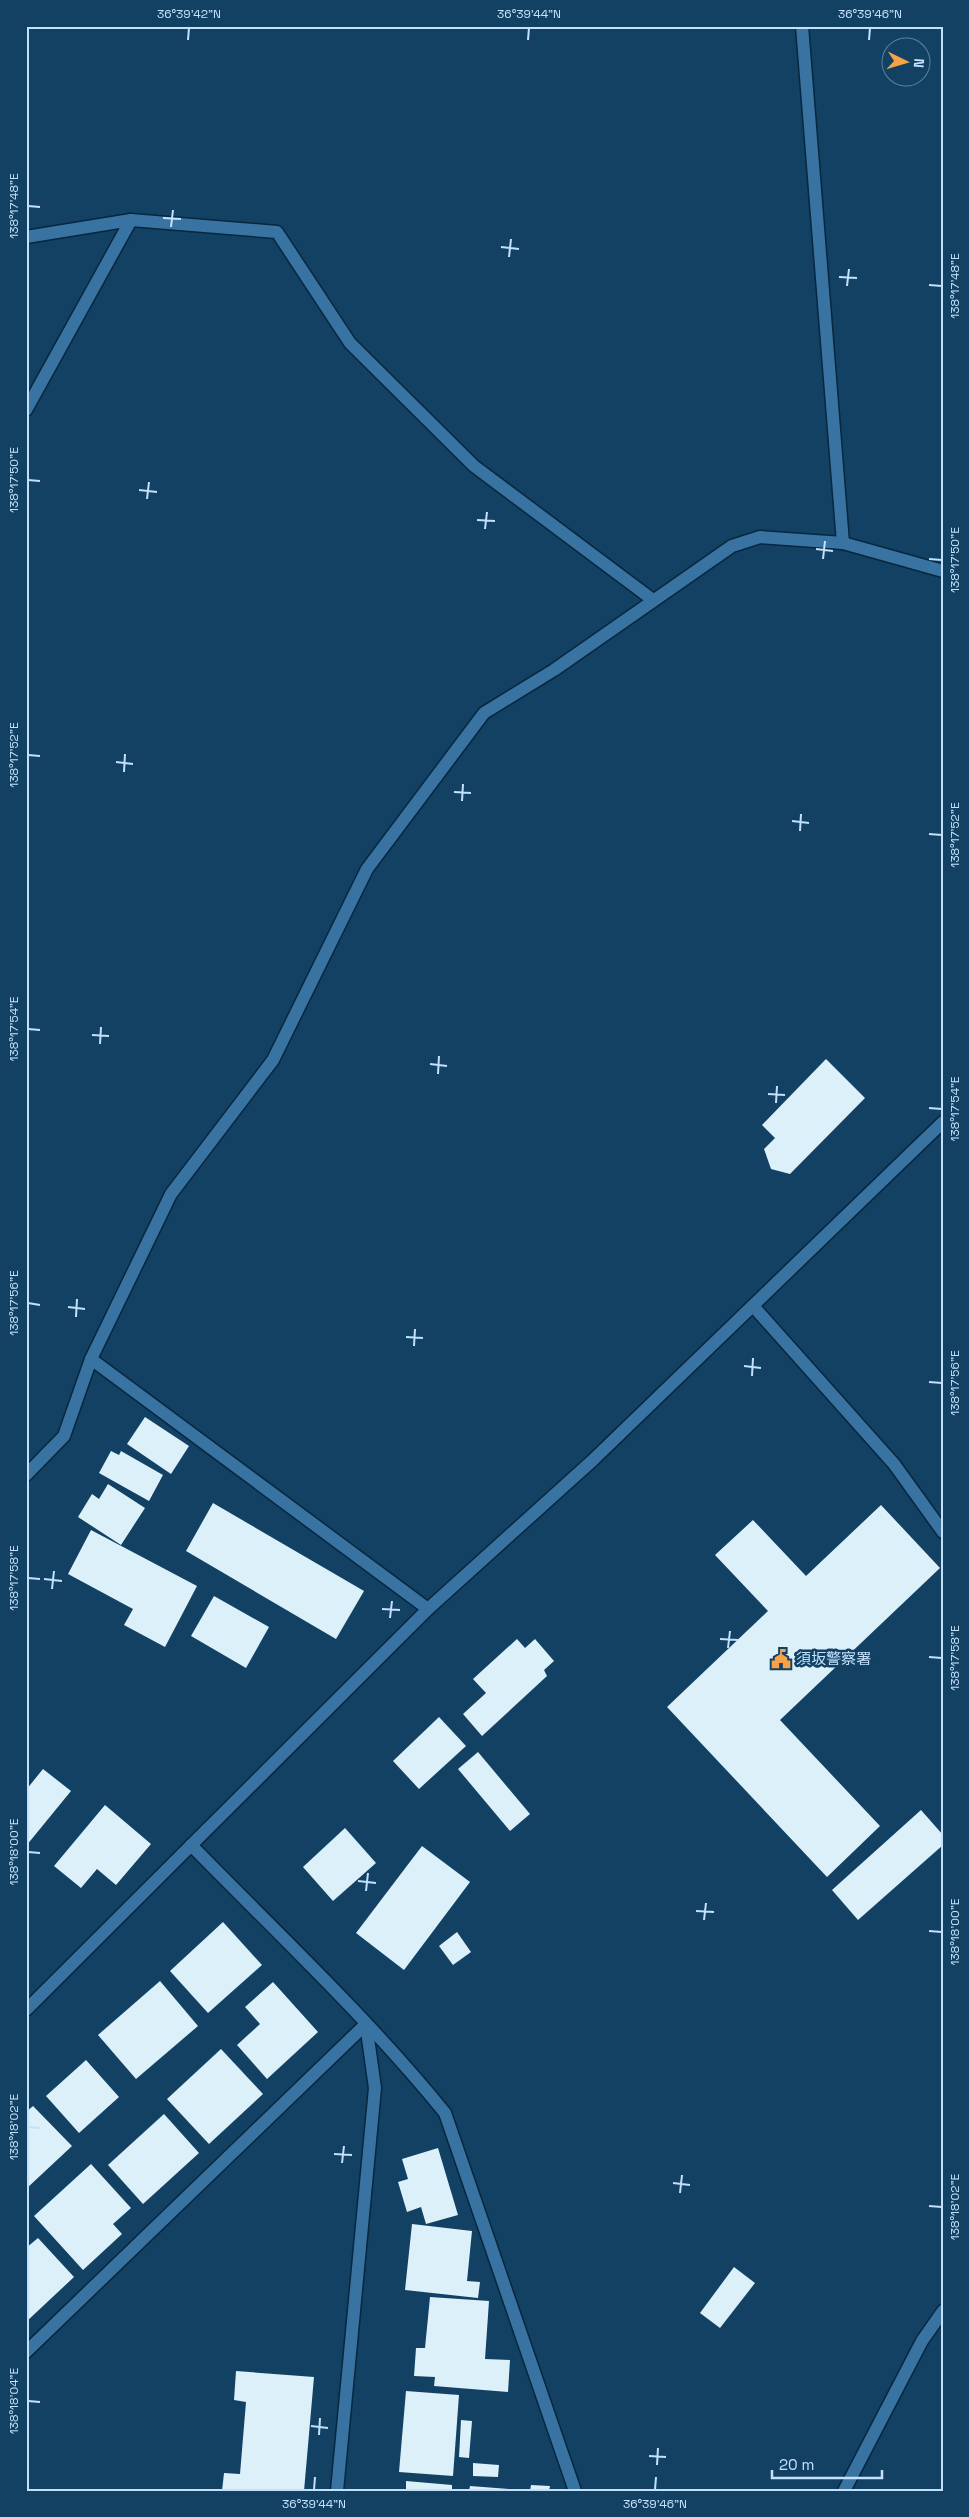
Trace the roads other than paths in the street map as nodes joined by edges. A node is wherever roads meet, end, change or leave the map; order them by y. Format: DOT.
graph roads {
  1 [pos="802,26"];
  2 [pos="131,220"];
  3 [pos="26,237"];
  4 [pos="26,410"];
  5 [pos="843,543"];
  6 [pos="943,571"];
  7 [pos="653,600"];
  8 [pos="943,1122"];
  9 [pos="753,1306"];
  10 [pos="91,1360"];
  11 [pos="26,1475"];
  12 [pos="943,1532"];
  13 [pos="428,1609"];
  14 [pos="191,1845"];
  15 [pos="26,2010"];
  16 [pos="366,2024"];
  17 [pos="943,2311"];
  18 [pos="26,2352"];
  19 [pos="338,2491"];
  20 [pos="576,2491"];
  21 [pos="844,2491"];
  1 -- 5 [label="street"];
  2 -- 3 [label="street"];
  2 -- 4 [label="street"];
  2 -- 7 [label="street"];
  5 -- 6 [label="street"];
  5 -- 7 [label="street"];
  7 -- 10 [label="street"];
  8 -- 9 [label="street"];
  9 -- 12 [label="street"];
  9 -- 13 [label="street"];
  10 -- 11 [label="street"];
  10 -- 13 [label="street"];
  13 -- 14 [label="street"];
  14 -- 15 [label="street"];
  14 -- 16 [label="street"];
  16 -- 18 [label="street"];
  16 -- 19 [label="street"];
  16 -- 20 [label="street"];
  17 -- 21 [label="street"];
}
